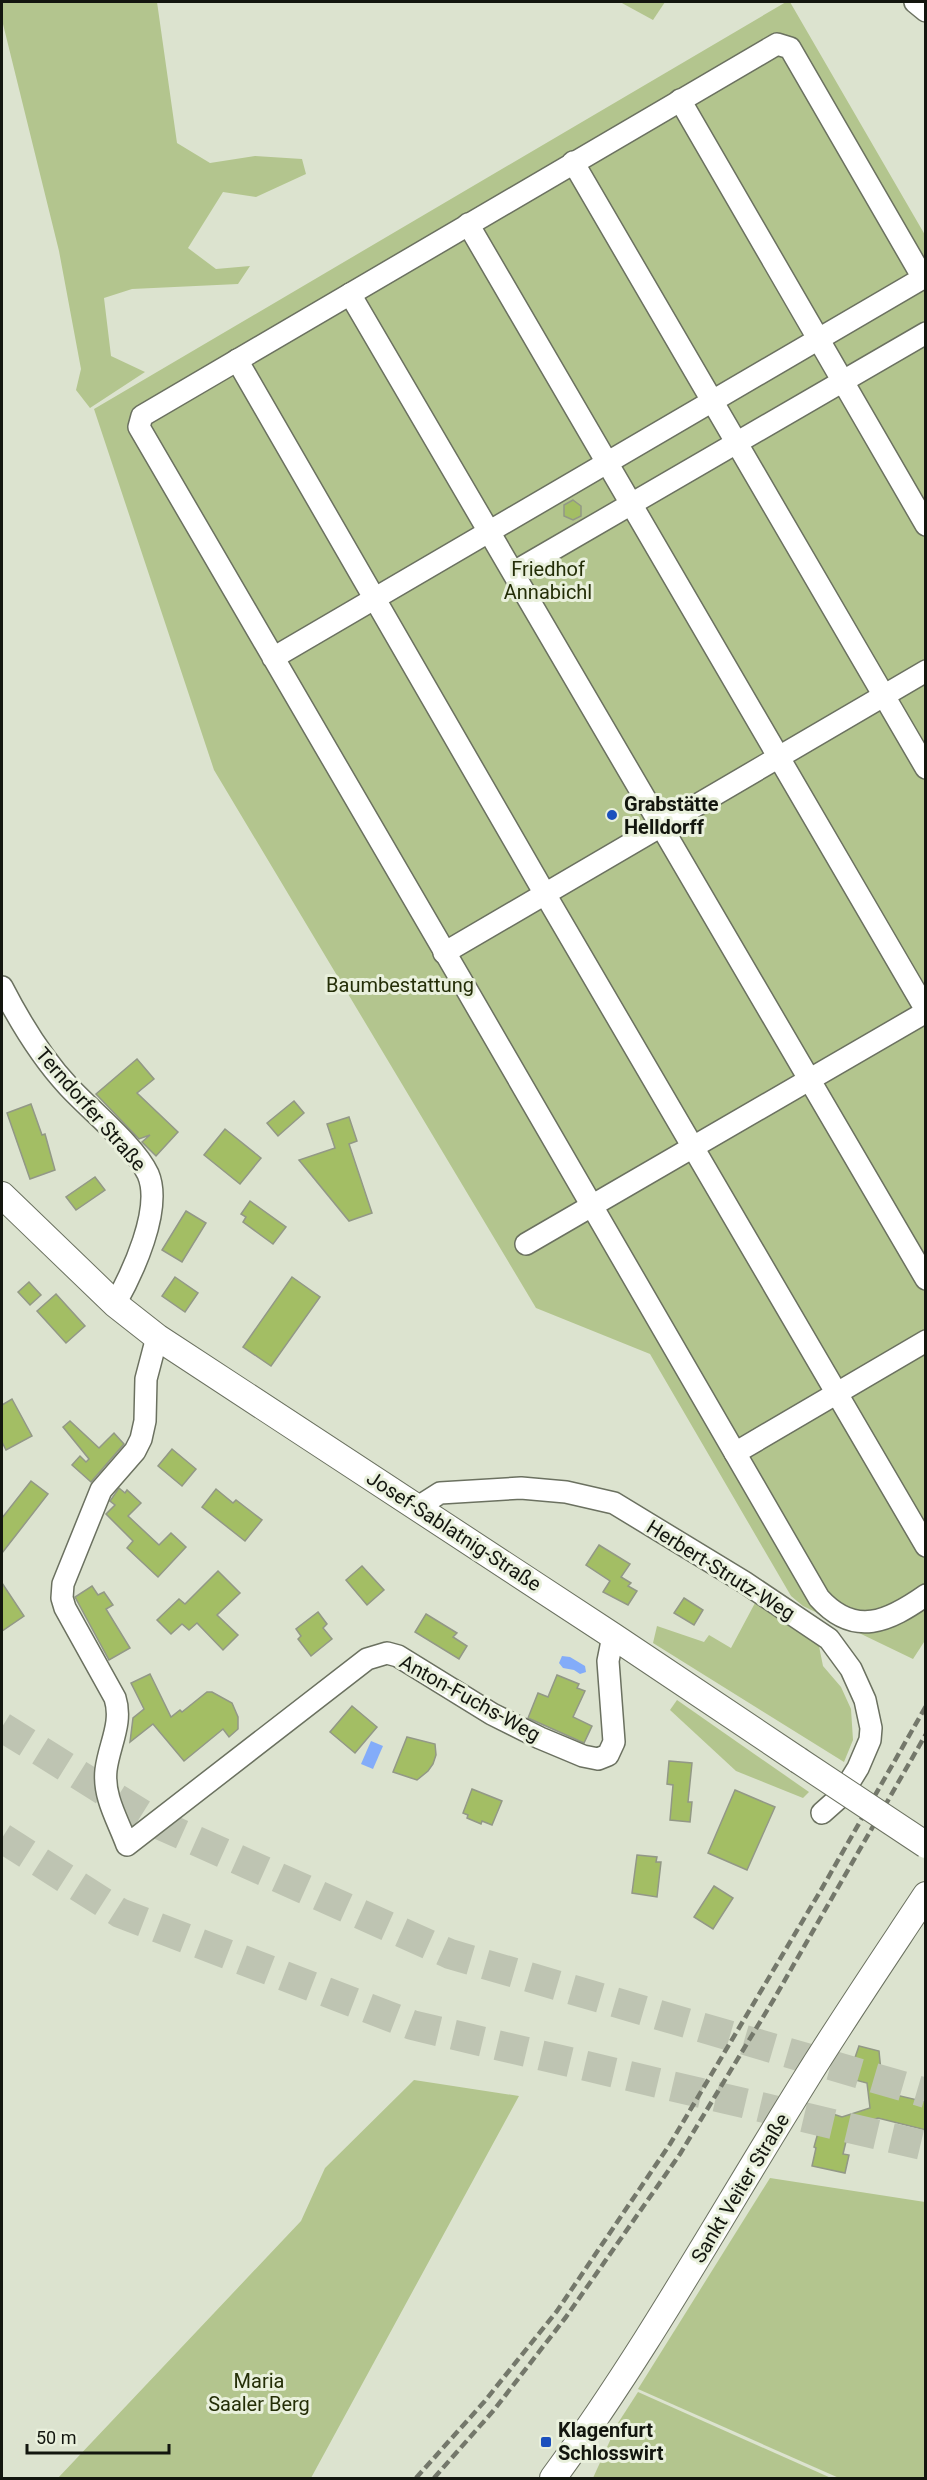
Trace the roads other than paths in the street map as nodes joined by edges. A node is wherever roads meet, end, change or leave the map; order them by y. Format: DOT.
graph roads {
  1 [pos="915,2"];
  2 [pos="926,11"];
  3 [pos="680,100"];
  4 [pos="573,162"];
  5 [pos="468,224"];
  6 [pos="924,278"];
  7 [pos="350,294"];
  8 [pos="926,333"];
  9 [pos="819,339"];
  10 [pos="237,360"];
  11 [pos="842,381"];
  12 [pos="713,401"];
  13 [pos="737,443"];
  14 [pos="608,463"];
  15 [pos="631,504"];
  16 [pos="926,525"];
  17 [pos="491,533"];
  18 [pos="514,572"];
  19 [pos="376,599"];
  20 [pos="273,658"];
  21 [pos="926,671"];
  22 [pos="883,696"];
  23 [pos="778,758"];
  24 [pos="926,768"];
  25 [pos="660,827"];
  26 [pos="545,894"];
  27 [pos="444,953"];
  28 [pos="2,987"];
  29 [pos="926,1011"];
  30 [pos="809,1081"];
  31 [pos="694,1148"];
  32 [pos="2,1195"];
  33 [pos="593,1205"];
  34 [pos="526,1244"];
  35 [pos="926,1279"];
  36 [pos="115,1304"];
  37 [pos="157,1337"];
  38 [pos="926,1341"];
  39 [pos="836,1392"];
  40 [pos="735,1453"];
  41 [pos="418,1507"];
  42 [pos="926,1546"];
  43 [pos="926,1595"];
  44 [pos="613,1636"];
  45 [pos="822,1813"];
  46 [pos="926,1845"];
  47 [pos="926,1895"];
  48 [pos="553,2478"];
  1 -- 2 [label="street"];
  3 -- 4 [label="street"];
  3 -- 6 [label="street"];
  3 -- 9 [label="street"];
  4 -- 5 [label="street"];
  4 -- 12 [label="street"];
  5 -- 7 [label="street"];
  5 -- 14 [label="street"];
  6 -- 9 [label="street"];
  7 -- 10 [label="street"];
  7 -- 17 [label="street"];
  8 -- 11 [label="street"];
  9 -- 11 [label="street"];
  9 -- 12 [label="street"];
  10 -- 19 [label="street"];
  10 -- 20 [label="street"];
  11 -- 13 [label="street"];
  11 -- 16 [label="street"];
  12 -- 13 [label="street"];
  12 -- 14 [label="street"];
  13 -- 15 [label="street"];
  13 -- 22 [label="street"];
  14 -- 15 [label="street"];
  14 -- 17 [label="street"];
  15 -- 18 [label="street"];
  15 -- 23 [label="street"];
  17 -- 18 [label="street"];
  17 -- 19 [label="street"];
  18 -- 25 [label="street"];
  19 -- 20 [label="street"];
  19 -- 26 [label="street"];
  20 -- 27 [label="street"];
  21 -- 22 [label="street"];
  22 -- 23 [label="street"];
  22 -- 24 [label="street"];
  23 -- 25 [label="street"];
  23 -- 29 [label="street"];
  25 -- 26 [label="street"];
  25 -- 30 [label="street"];
  26 -- 27 [label="street"];
  26 -- 31 [label="street"];
  27 -- 33 [label="street"];
  28 -- 36 [label="street, Terndorfer Straße"];
  29 -- 30 [label="street"];
  30 -- 31 [label="street"];
  30 -- 35 [label="street"];
  31 -- 33 [label="street"];
  31 -- 39 [label="street"];
  32 -- 36 [label="main road, Josef-Sablatnig-Straße"];
  33 -- 34 [label="street"];
  33 -- 40 [label="street"];
  36 -- 37 [label="main road, Josef-Sablatnig-Straße"];
  37 -- 41 [label="main road, Josef-Sablatnig-Straße"];
  37 -- 44 [label="street, Anton-Fuchs-Weg"];
  38 -- 39 [label="street"];
  39 -- 40 [label="street"];
  39 -- 42 [label="street"];
  40 -- 43 [label="street"];
  41 -- 44 [label="main road, Josef-Sablatnig-Straße"];
  41 -- 45 [label="street, Herbert-Strutz-Weg"];
  44 -- 46 [label="main road, Josef-Sablatnig-Straße, bridge"];
  47 -- 48 [label="main road, Sankt Veiter Straße"];
}
